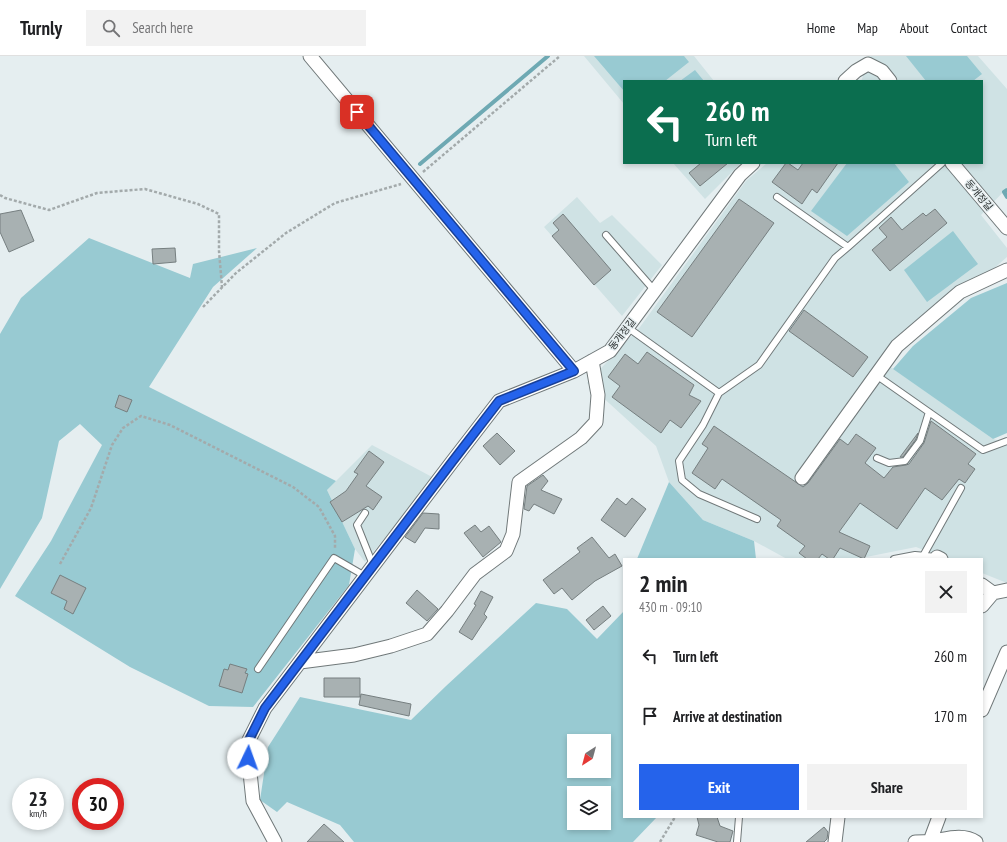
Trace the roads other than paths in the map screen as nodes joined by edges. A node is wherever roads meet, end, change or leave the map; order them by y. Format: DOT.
graph roads {
  1 [pos="310,56"];
  2 [pos="846,80"];
  3 [pos="889,80"];
  4 [pos="753,164"];
  5 [pos="941,164"];
  6 [pos="953,164"];
  7 [pos="777,197"];
  8 [pos="1007,228"];
  9 [pos="606,235"];
  10 [pos="848,247"];
  11 [pos="1007,270"];
  12 [pos="654,290"];
  13 [pos="627,327"];
  14 [pos="592,361"];
  15 [pos="574,371"];
  16 [pos="876,375"];
  17 [pos="719,393"];
  18 [pos="929,412"];
  19 [pos="1007,441"];
  20 [pos="877,458"];
  21 [pos="802,478"];
  22 [pos="961,488"];
  23 [pos="365,513"];
  24 [pos="757,519"];
  25 [pos="922,556"];
  26 [pos="901,558"];
  27 [pos="939,558"];
  28 [pos="373,565"];
  29 [pos="365,576"];
  30 [pos="987,589"];
  31 [pos="1007,590"];
  32 [pos="983,603"];
  33 [pos="1007,652"];
  34 [pos="300,662"];
  35 [pos="258,669"];
  36 [pos="983,708"];
  37 [pos="739,818"];
  38 [pos="838,818"];
  39 [pos="939,818"];
  40 [pos="275,842"];
  41 [pos="738,842"];
  42 [pos="836,842"];
  43 [pos="915,842"];
  44 [pos="930,842"];
  45 [pos="976,842"];
  1 -- 15 [label="street"];
  2 -- 3 [label="street"];
  4 -- 12 [label="street, 동개정길"];
  5 -- 10 [label="lane"];
  6 -- 8 [label="street, 동개정길"];
  7 -- 10 [label="lane"];
  9 -- 12 [label="lane"];
  10 -- 17 [label="lane"];
  11 -- 16 [label="street"];
  12 -- 13 [label="street, 동개정길"];
  13 -- 14 [label="street, 동개정길"];
  13 -- 17 [label="lane"];
  14 -- 15 [label="street, 동개정길"];
  14 -- 34 [label="street"];
  15 -- 28 [label="street, 동개정길"];
  16 -- 18 [label="lane"];
  16 -- 21 [label="street"];
  17 -- 24 [label="lane"];
  18 -- 19 [label="lane"];
  18 -- 20 [label="lane"];
  22 -- 25 [label="lane"];
  23 -- 28 [label="lane"];
  25 -- 26 [label="lane"];
  25 -- 27 [label="lane"];
  28 -- 29 [label="street, 동개정길"];
  29 -- 34 [label="street, 동개정길"];
  29 -- 35 [label="lane"];
  30 -- 31 [label="street"];
  30 -- 32 [label="street"];
  33 -- 36 [label="street"];
  34 -- 40 [label="street, 동개정길"];
  37 -- 41 [label="lane"];
  38 -- 42 [label="street"];
  39 -- 44 [label="street"];
  43 -- 44 [label="street"];
  44 -- 45 [label="street"];
}
